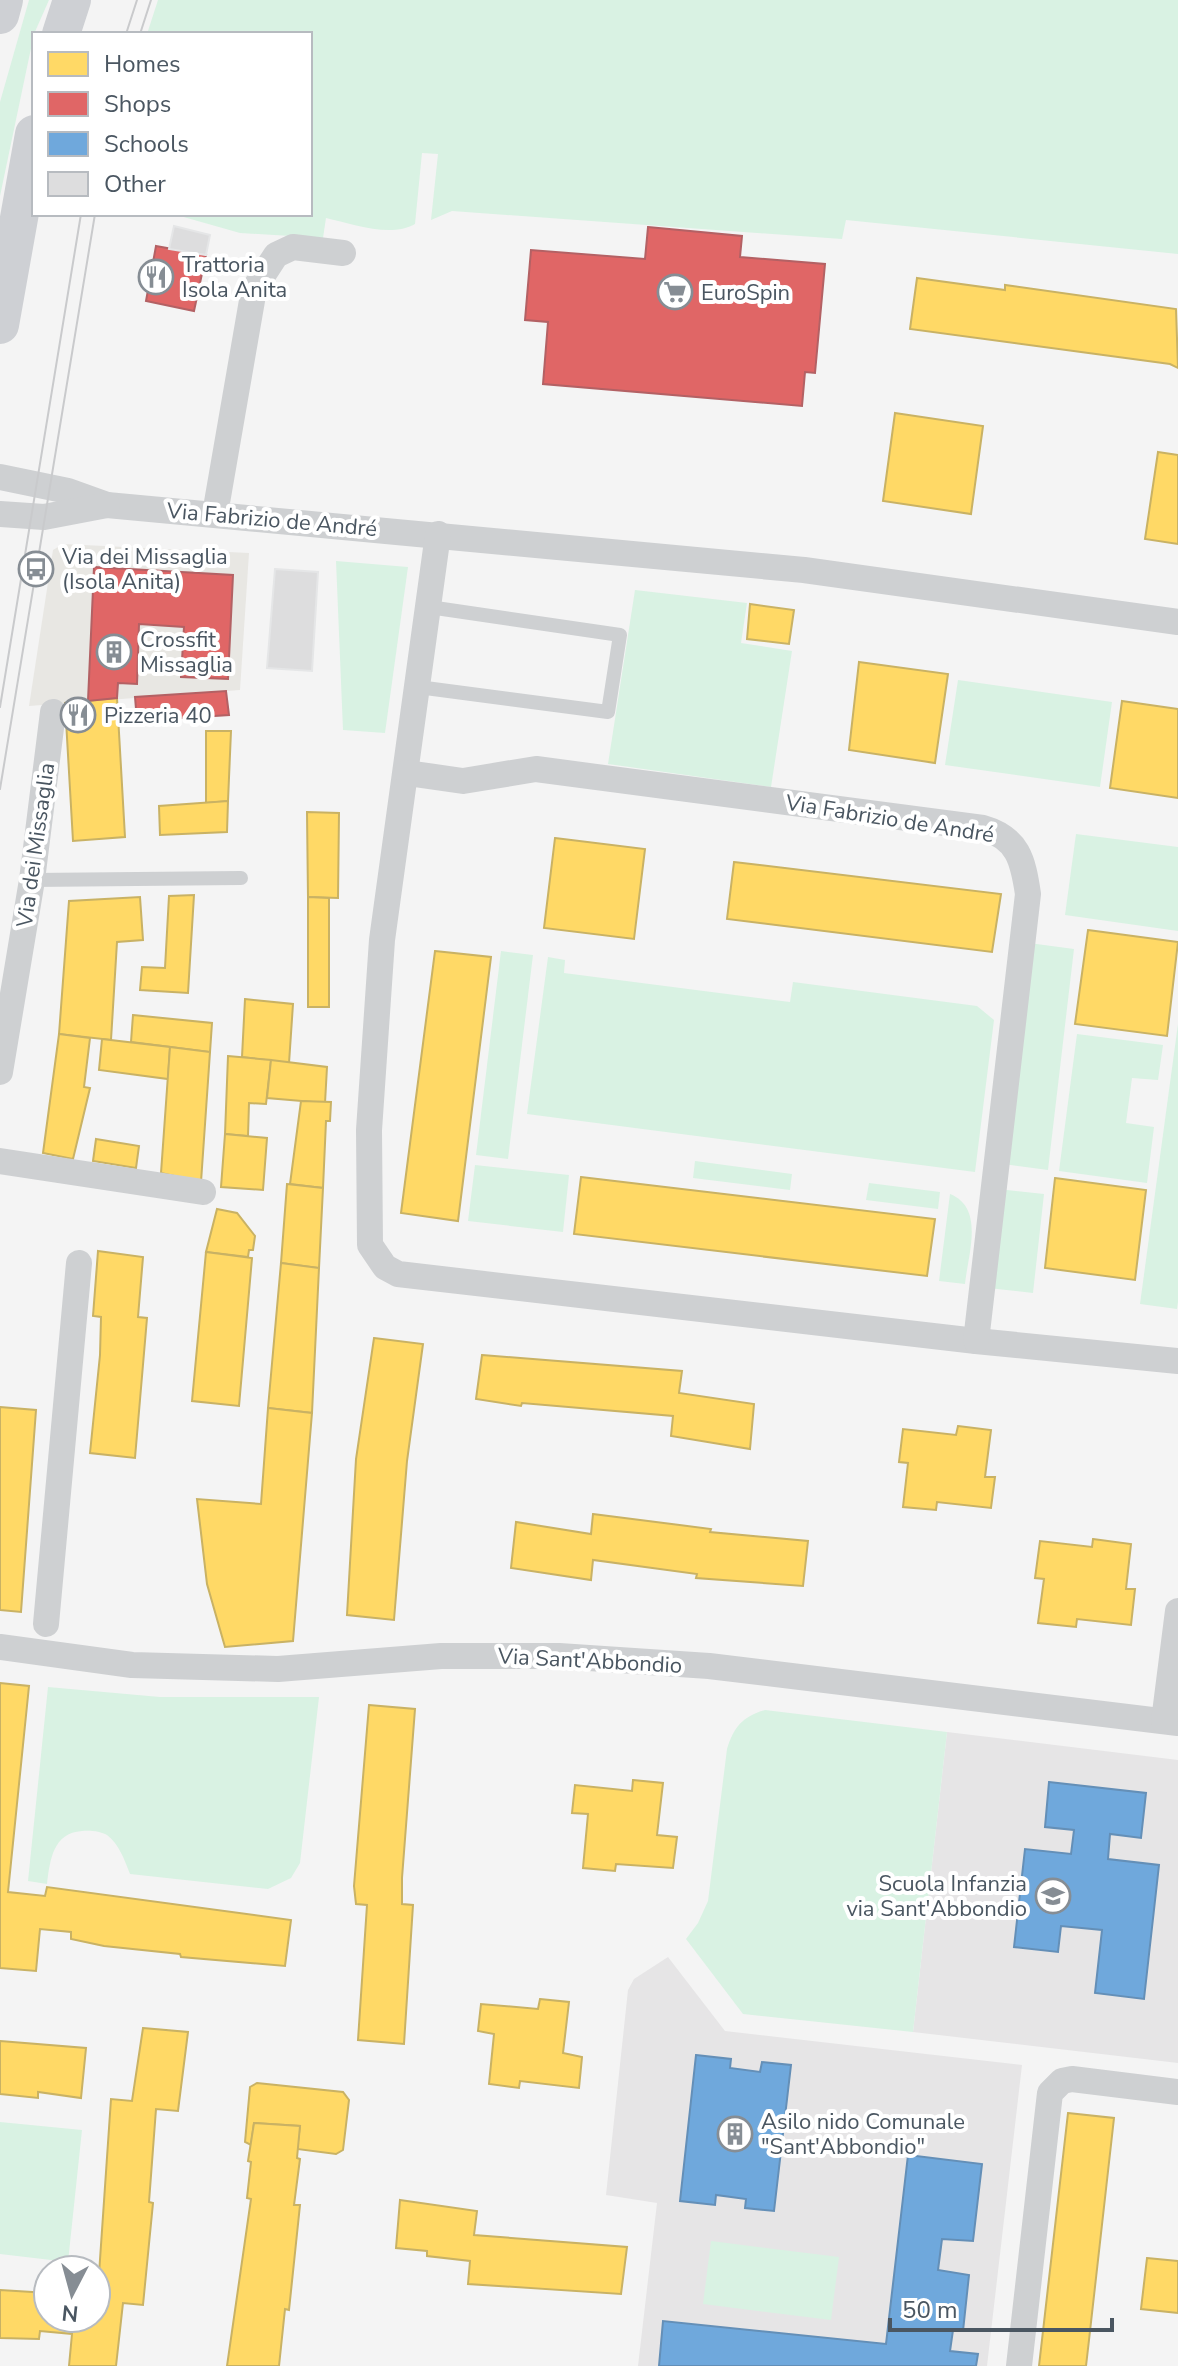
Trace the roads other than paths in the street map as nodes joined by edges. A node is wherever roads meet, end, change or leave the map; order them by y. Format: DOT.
graph roads {
  1 [pos="4,0"];
  2 [pos="72,0"];
  3 [pos="0,15"];
  4 [pos="62,32"];
  5 [pos="32,145"];
  6 [pos="343,253"];
  7 [pos="0,325"];
  8 [pos="0,477"];
  9 [pos="107,505"];
  10 [pos="0,514"];
  11 [pos="215,514"];
  12 [pos="438,534"];
  13 [pos="429,607"];
  14 [pos="1178,622"];
  15 [pos="418,687"];
  16 [pos="53,712"];
  17 [pos="407,773"];
  18 [pos="241,878"];
  19 [pos="32,880"];
  20 [pos="0,1072"];
  21 [pos="0,1161"];
  22 [pos="203,1192"];
  23 [pos="79,1263"];
  24 [pos="976,1341"];
  25 [pos="1178,1361"];
  26 [pos="1178,1611"];
  27 [pos="46,1624"];
  28 [pos="0,1647"];
  29 [pos="1171,1722"];
  30 [pos="1178,2092"];
  31 [pos="1019,2366"];
  1 -- 3 [label="main road"];
  2 -- 4 [label="main road"];
  5 -- 7 [label="main road"];
  6 -- 11 [label="street"];
  8 -- 9 [label="street, Via Fabrizio de André"];
  9 -- 10 [label="street, Via Fabrizio de André"];
  9 -- 11 [label="street, Via Fabrizio de André"];
  11 -- 12 [label="street, Via Fabrizio de André"];
  12 -- 13 [label="street"];
  12 -- 14 [label="street, Via Fabrizio de André"];
  13 -- 15 [label="street"];
  13 -- 15 [label="lane"];
  15 -- 17 [label="street"];
  16 -- 19 [label="street, Via dei Missaglia"];
  17 -- 24 [label="street"];
  17 -- 24 [label="street, Via Fabrizio de André"];
  18 -- 19 [label="lane"];
  19 -- 20 [label="street, Via dei Missaglia"];
  21 -- 22 [label="street"];
  23 -- 27 [label="street"];
  24 -- 25 [label="street"];
  26 -- 29 [label="street"];
  28 -- 29 [label="street, Via Sant'Abbondio"];
  30 -- 31 [label="street"];
}
